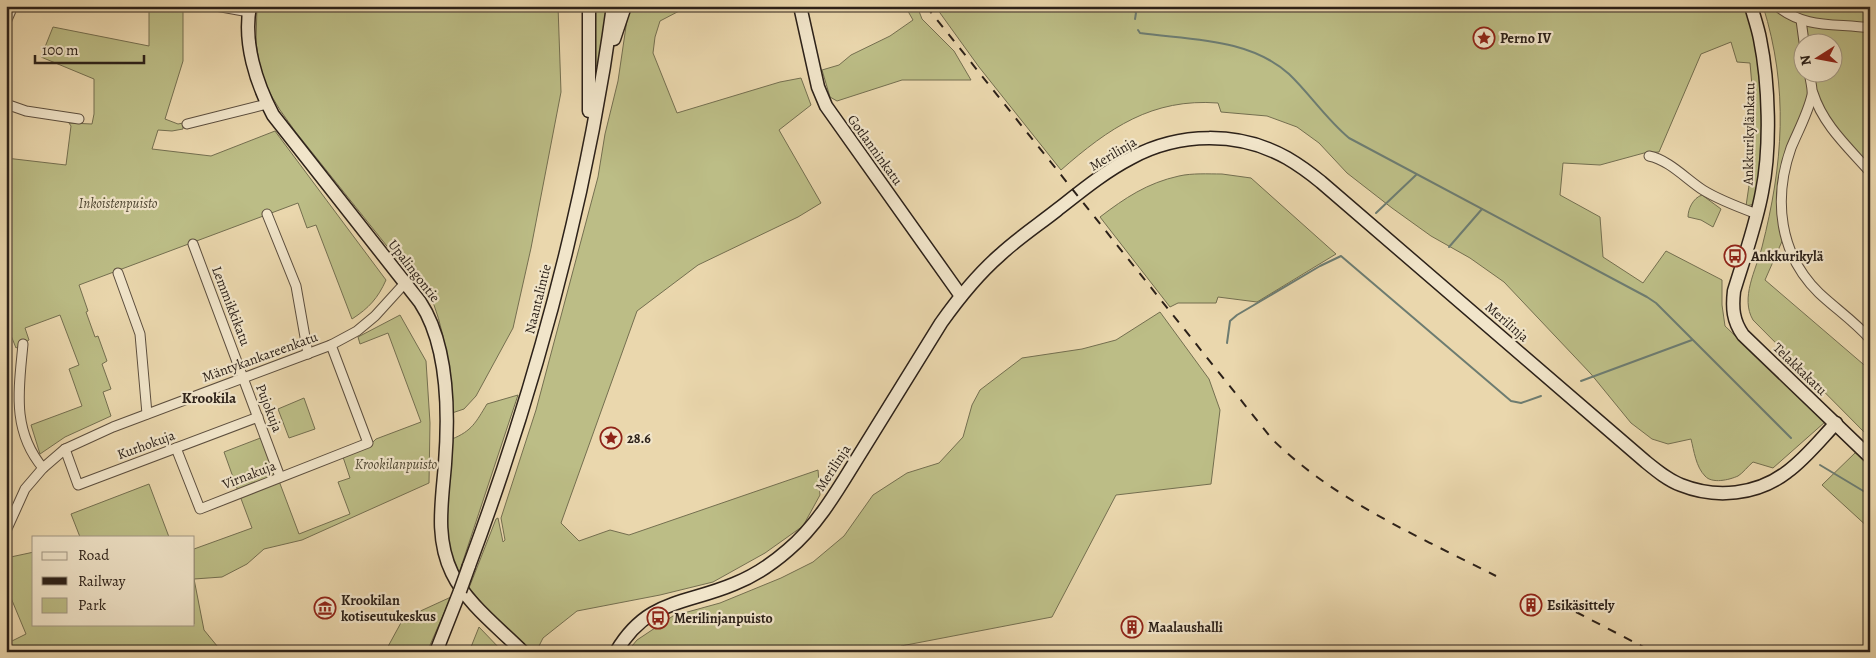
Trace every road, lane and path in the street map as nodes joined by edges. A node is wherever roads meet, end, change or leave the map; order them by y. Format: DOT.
graph roads {
  1 [pos="12,6"];
  2 [pos="216,6"];
  3 [pos="589,6"];
  4 [pos="613,6"];
  5 [pos="625,6"];
  6 [pos="800,6"];
  7 [pos="1751,6"];
  8 [pos="1777,6"];
  9 [pos="249,9"];
  10 [pos="1800,20"];
  11 [pos="6,22"];
  12 [pos="1870,28"];
  13 [pos="1802,32"];
  14 [pos="603,69"];
  15 [pos="1811,82"];
  16 [pos="1813,94"];
  17 [pos="6,104"];
  18 [pos="267,104"];
  19 [pos="79,119"];
  20 [pos="187,124"];
  21 [pos="589,142"];
  22 [pos="1649,156"];
  23 [pos="1870,172"];
  24 [pos="267,214"];
  25 [pos="1757,214"];
  26 [pos="193,244"];
  27 [pos="118,273"];
  28 [pos="405,283"];
  29 [pos="1734,291"];
  30 [pos="961,296"];
  31 [pos="1870,339"];
  32 [pos="24,344"];
  33 [pos="331,345"];
  34 [pos="308,354"];
  35 [pos="243,377"];
  36 [pos="147,414"];
  37 [pos="258,418"];
  38 [pos="1836,424"];
  39 [pos="176,448"];
  40 [pos="65,449"];
  41 [pos="1870,457"];
  42 [pos="43,468"];
  43 [pos="280,477"];
  44 [pos="6,531"];
  45 [pos="436,652"];
  46 [pos="522,652"];
  47 [pos="616,652"];
  1 -- 11 [label="street"];
  2 -- 9 [label="street"];
  3 -- 21 [label="street"];
  4 -- 14 [label="street, Naantalintie"];
  5 -- 14 [label="street"];
  6 -- 30 [label="street, Gotlanninkatu"];
  7 -- 25 [label="street, Ankkurikylänkatu"];
  8 -- 10 [label="street"];
  9 -- 18 [label="street, Upalingontie"];
  10 -- 12 [label="street"];
  10 -- 13 [label="street"];
  14 -- 21 [label="street, Naantalintie"];
  15 -- 16 [label="street"];
  16 -- 23 [label="street"];
  16 -- 31 [label="street"];
  17 -- 19 [label="street"];
  18 -- 20 [label="street"];
  18 -- 28 [label="street, Upalingontie"];
  21 -- 45 [label="street, Naantalintie, bridge"];
  22 -- 25 [label="street"];
  24 -- 34 [label="street"];
  25 -- 29 [label="street, Ankkurikylänkatu"];
  26 -- 35 [label="street, Lemmikkikatu"];
  27 -- 36 [label="street"];
  28 -- 33 [label="street, Mäntykankareenkatu"];
  28 -- 46 [label="street, Upalingontie"];
  29 -- 38 [label="street, Telakkakatu"];
  30 -- 38 [label="street, Merilinja"];
  30 -- 47 [label="street, Merilinja"];
  32 -- 42 [label="street"];
  33 -- 34 [label="street, Mäntykankareenkatu"];
  33 -- 43 [label="street, Virnakuja"];
  34 -- 35 [label="street, Mäntykankareenkatu"];
  35 -- 36 [label="street, Mäntykankareenkatu"];
  35 -- 37 [label="street, Pujokuja"];
  36 -- 40 [label="street, Mäntykankareenkatu"];
  37 -- 39 [label="street, Kurhokuja"];
  37 -- 43 [label="street, Pujokuja"];
  38 -- 41 [label="street, Telakkakatu"];
  39 -- 40 [label="street, Kurhokuja"];
  39 -- 43 [label="street, Virnakuja"];
  40 -- 42 [label="street, Mäntykankareenkatu"];
  42 -- 44 [label="street, Mäntykankareenkatu"];
}
